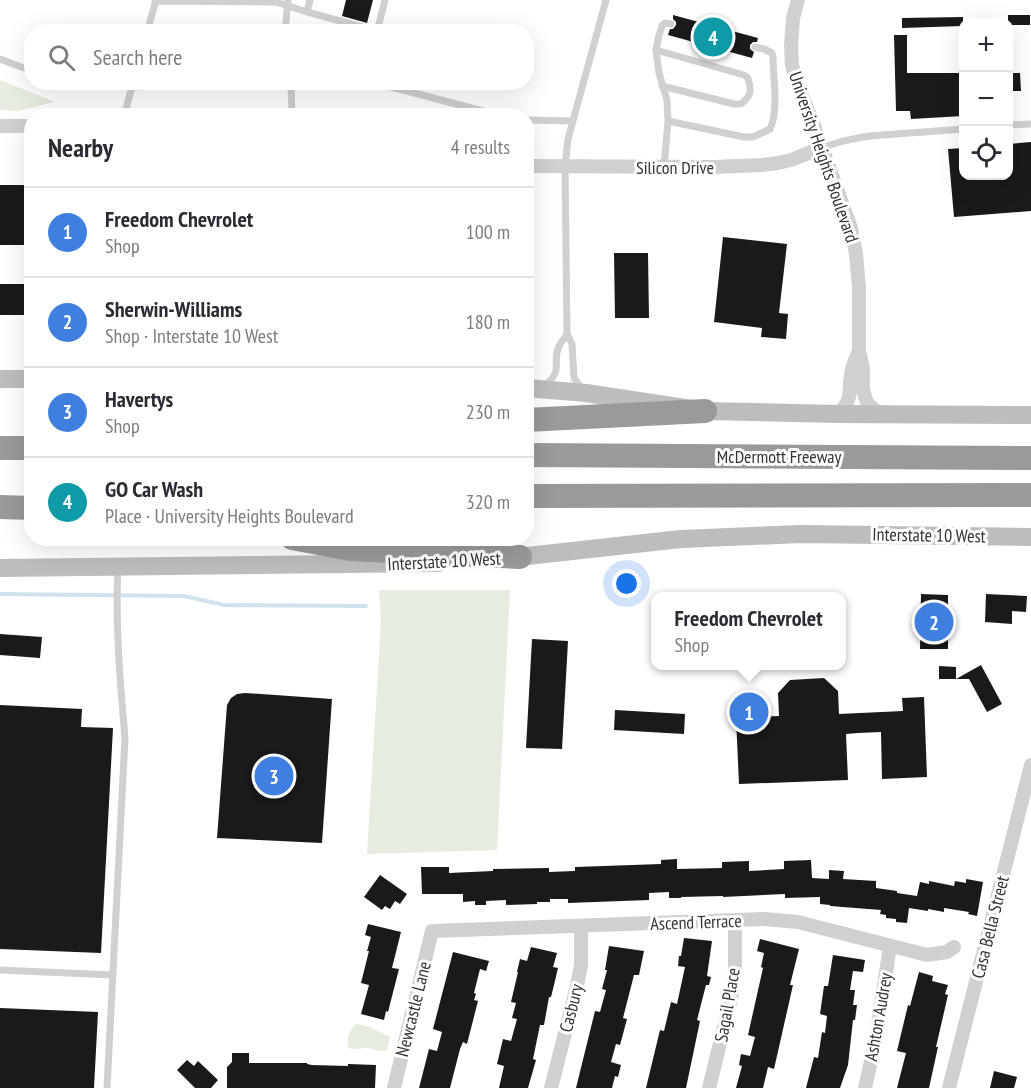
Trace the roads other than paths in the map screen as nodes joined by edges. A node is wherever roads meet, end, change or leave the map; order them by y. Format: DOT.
graph roads {
  1 [pos="310,0"];
  2 [pos="386,0"];
  3 [pos="606,0"];
  4 [pos="798,0"];
  5 [pos="155,1"];
  6 [pos="287,3"];
  7 [pos="307,12"];
  8 [pos="149,24"];
  9 [pos="286,24"];
  10 [pos="351,24"];
  11 [pos="379,24"];
  12 [pos="671,24"];
  13 [pos="755,46"];
  14 [pos="656,50"];
  15 [pos="0,59"];
  16 [pos="24,68"];
  17 [pos="662,86"];
  18 [pos="131,90"];
  19 [pos="291,90"];
  20 [pos="403,90"];
  21 [pos="126,108"];
  22 [pos="292,108"];
  23 [pos="471,108"];
  24 [pos="534,120"];
  25 [pos="573,121"];
  26 [pos="668,121"];
  27 [pos="1031,124"];
  28 [pos="1013,125"];
  29 [pos="0,126"];
  30 [pos="24,126"];
  31 [pos="959,129"];
  32 [pos="821,148"];
  33 [pos="534,166"];
  34 [pos="565,166"];
  35 [pos="664,167"];
  36 [pos="567,334"];
  37 [pos="859,351"];
  38 [pos="0,379"];
  39 [pos="24,379"];
  40 [pos="534,389"];
  41 [pos="534,389"];
  42 [pos="586,393"];
  43 [pos="705,411"];
  44 [pos="838,414"];
  45 [pos="879,414"];
  46 [pos="1031,415"];
  47 [pos="534,420"];
  48 [pos="0,448"];
  49 [pos="24,448"];
  50 [pos="534,455"];
  51 [pos="1031,458"];
  52 [pos="0,494"];
  53 [pos="24,494"];
  54 [pos="1031,495"];
  55 [pos="534,496"];
  56 [pos="0,507"];
  57 [pos="24,508"];
  58 [pos="1031,537"];
  59 [pos="334,546"];
  60 [pos="520,557"];
  61 [pos="118,566"];
  62 [pos="0,568"];
  63 [pos="1031,765"];
  64 [pos="735,920"];
  65 [pos="581,927"];
  66 [pos="432,931"];
  67 [pos="890,946"];
  68 [pos="954,947"];
  69 [pos="0,970"];
  70 [pos="113,975"];
  71 [pos="107,1088"];
  72 [pos="394,1088"];
  73 [pos="551,1088"];
  74 [pos="709,1088"];
  75 [pos="866,1088"];
  76 [pos="949,1088"];
  1 -- 7 [label="lane"];
  2 -- 11 [label="lane"];
  3 -- 25 [label="lane"];
  4 -- 32 [label="street, University Heights Boulevard"];
  5 -- 6 [label="lane"];
  5 -- 8 [label="lane"];
  6 -- 7 [label="lane"];
  6 -- 9 [label="lane"];
  7 -- 10 [label="lane"];
  12 -- 14 [label="lane"];
  13 -- 26 [label="lane"];
  14 -- 17 [label="lane"];
  14 -- 17 [label="lane"];
  15 -- 16 [label="lane"];
  17 -- 26 [label="lane"];
  18 -- 21 [label="lane"];
  19 -- 22 [label="lane"];
  20 -- 23 [label="lane"];
  24 -- 25 [label="lane"];
  25 -- 34 [label="lane"];
  26 -- 35 [label="lane"];
  27 -- 28 [label="lane"];
  29 -- 30 [label="street"];
  31 -- 32 [label="lane"];
  32 -- 35 [label="street, Silicon Drive"];
  32 -- 37 [label="street, University Heights Boulevard"];
  33 -- 34 [label="street, Silicon Drive"];
  34 -- 35 [label="street, Silicon Drive"];
  34 -- 36 [label="lane"];
  36 -- 40 [label="lane"];
  36 -- 42 [label="lane"];
  37 -- 44 [label="street, University Heights Boulevard"];
  37 -- 45 [label="street, University Heights Boulevard"];
  38 -- 39 [label="main road"];
  41 -- 42 [label="main road"];
  42 -- 43 [label="main road"];
  43 -- 44 [label="main road"];
  43 -- 47 [label="highway"];
  44 -- 45 [label="main road"];
  45 -- 46 [label="main road"];
  48 -- 49 [label="highway"];
  50 -- 51 [label="highway, McDermott Freeway"];
  52 -- 53 [label="highway"];
  54 -- 55 [label="highway"];
  56 -- 57 [label="highway"];
  58 -- 60 [label="main road, Interstate 10 West"];
  59 -- 60 [label="highway"];
  60 -- 61 [label="main road, Interstate 10 West"];
  61 -- 62 [label="main road, Interstate 10 West"];
  61 -- 70 [label="lane"];
  63 -- 76 [label="street, Casa Bella Street"];
  64 -- 65 [label="street, Ascend Terrace"];
  64 -- 67 [label="street, Ascend Terrace"];
  64 -- 74 [label="street, Sagail Place"];
  65 -- 66 [label="street, Ascend Terrace"];
  65 -- 73 [label="street, Casbury"];
  66 -- 72 [label="street, Newcastle Lane"];
  67 -- 68 [label="street, Ascend Terrace"];
  67 -- 75 [label="street, Ashton Audrey"];
  69 -- 70 [label="lane"];
  70 -- 71 [label="lane"];
}
